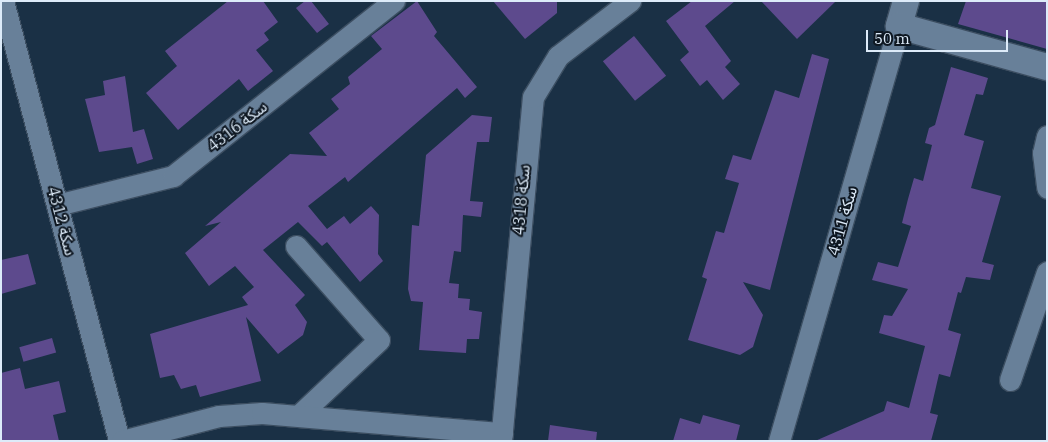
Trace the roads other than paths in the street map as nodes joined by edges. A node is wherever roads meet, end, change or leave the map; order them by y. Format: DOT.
graph roads {
  1 [pos="3,1"];
  2 [pos="394,1"];
  3 [pos="630,1"];
  4 [pos="906,1"];
  5 [pos="899,26"];
  6 [pos="1047,67"];
  7 [pos="1047,136"];
  8 [pos="1047,188"];
  9 [pos="57,205"];
  10 [pos="296,246"];
  11 [pos="1047,272"];
  12 [pos="1010,380"];
  13 [pos="299,415"];
  14 [pos="502,437"];
  15 [pos="120,441"];
  16 [pos="779,441"];
  1 -- 9 [label="street, سكة 4312"];
  2 -- 9 [label="street, سكة 4316"];
  3 -- 14 [label="street, سكة 4318"];
  4 -- 5 [label="street, سكة 4311"];
  5 -- 6 [label="street"];
  5 -- 16 [label="street, سكة 4311"];
  7 -- 8 [label="street"];
  9 -- 15 [label="street, سكة 4312"];
  10 -- 13 [label="street"];
  11 -- 12 [label="street"];
  13 -- 14 [label="street"];
  13 -- 15 [label="street"];
}
